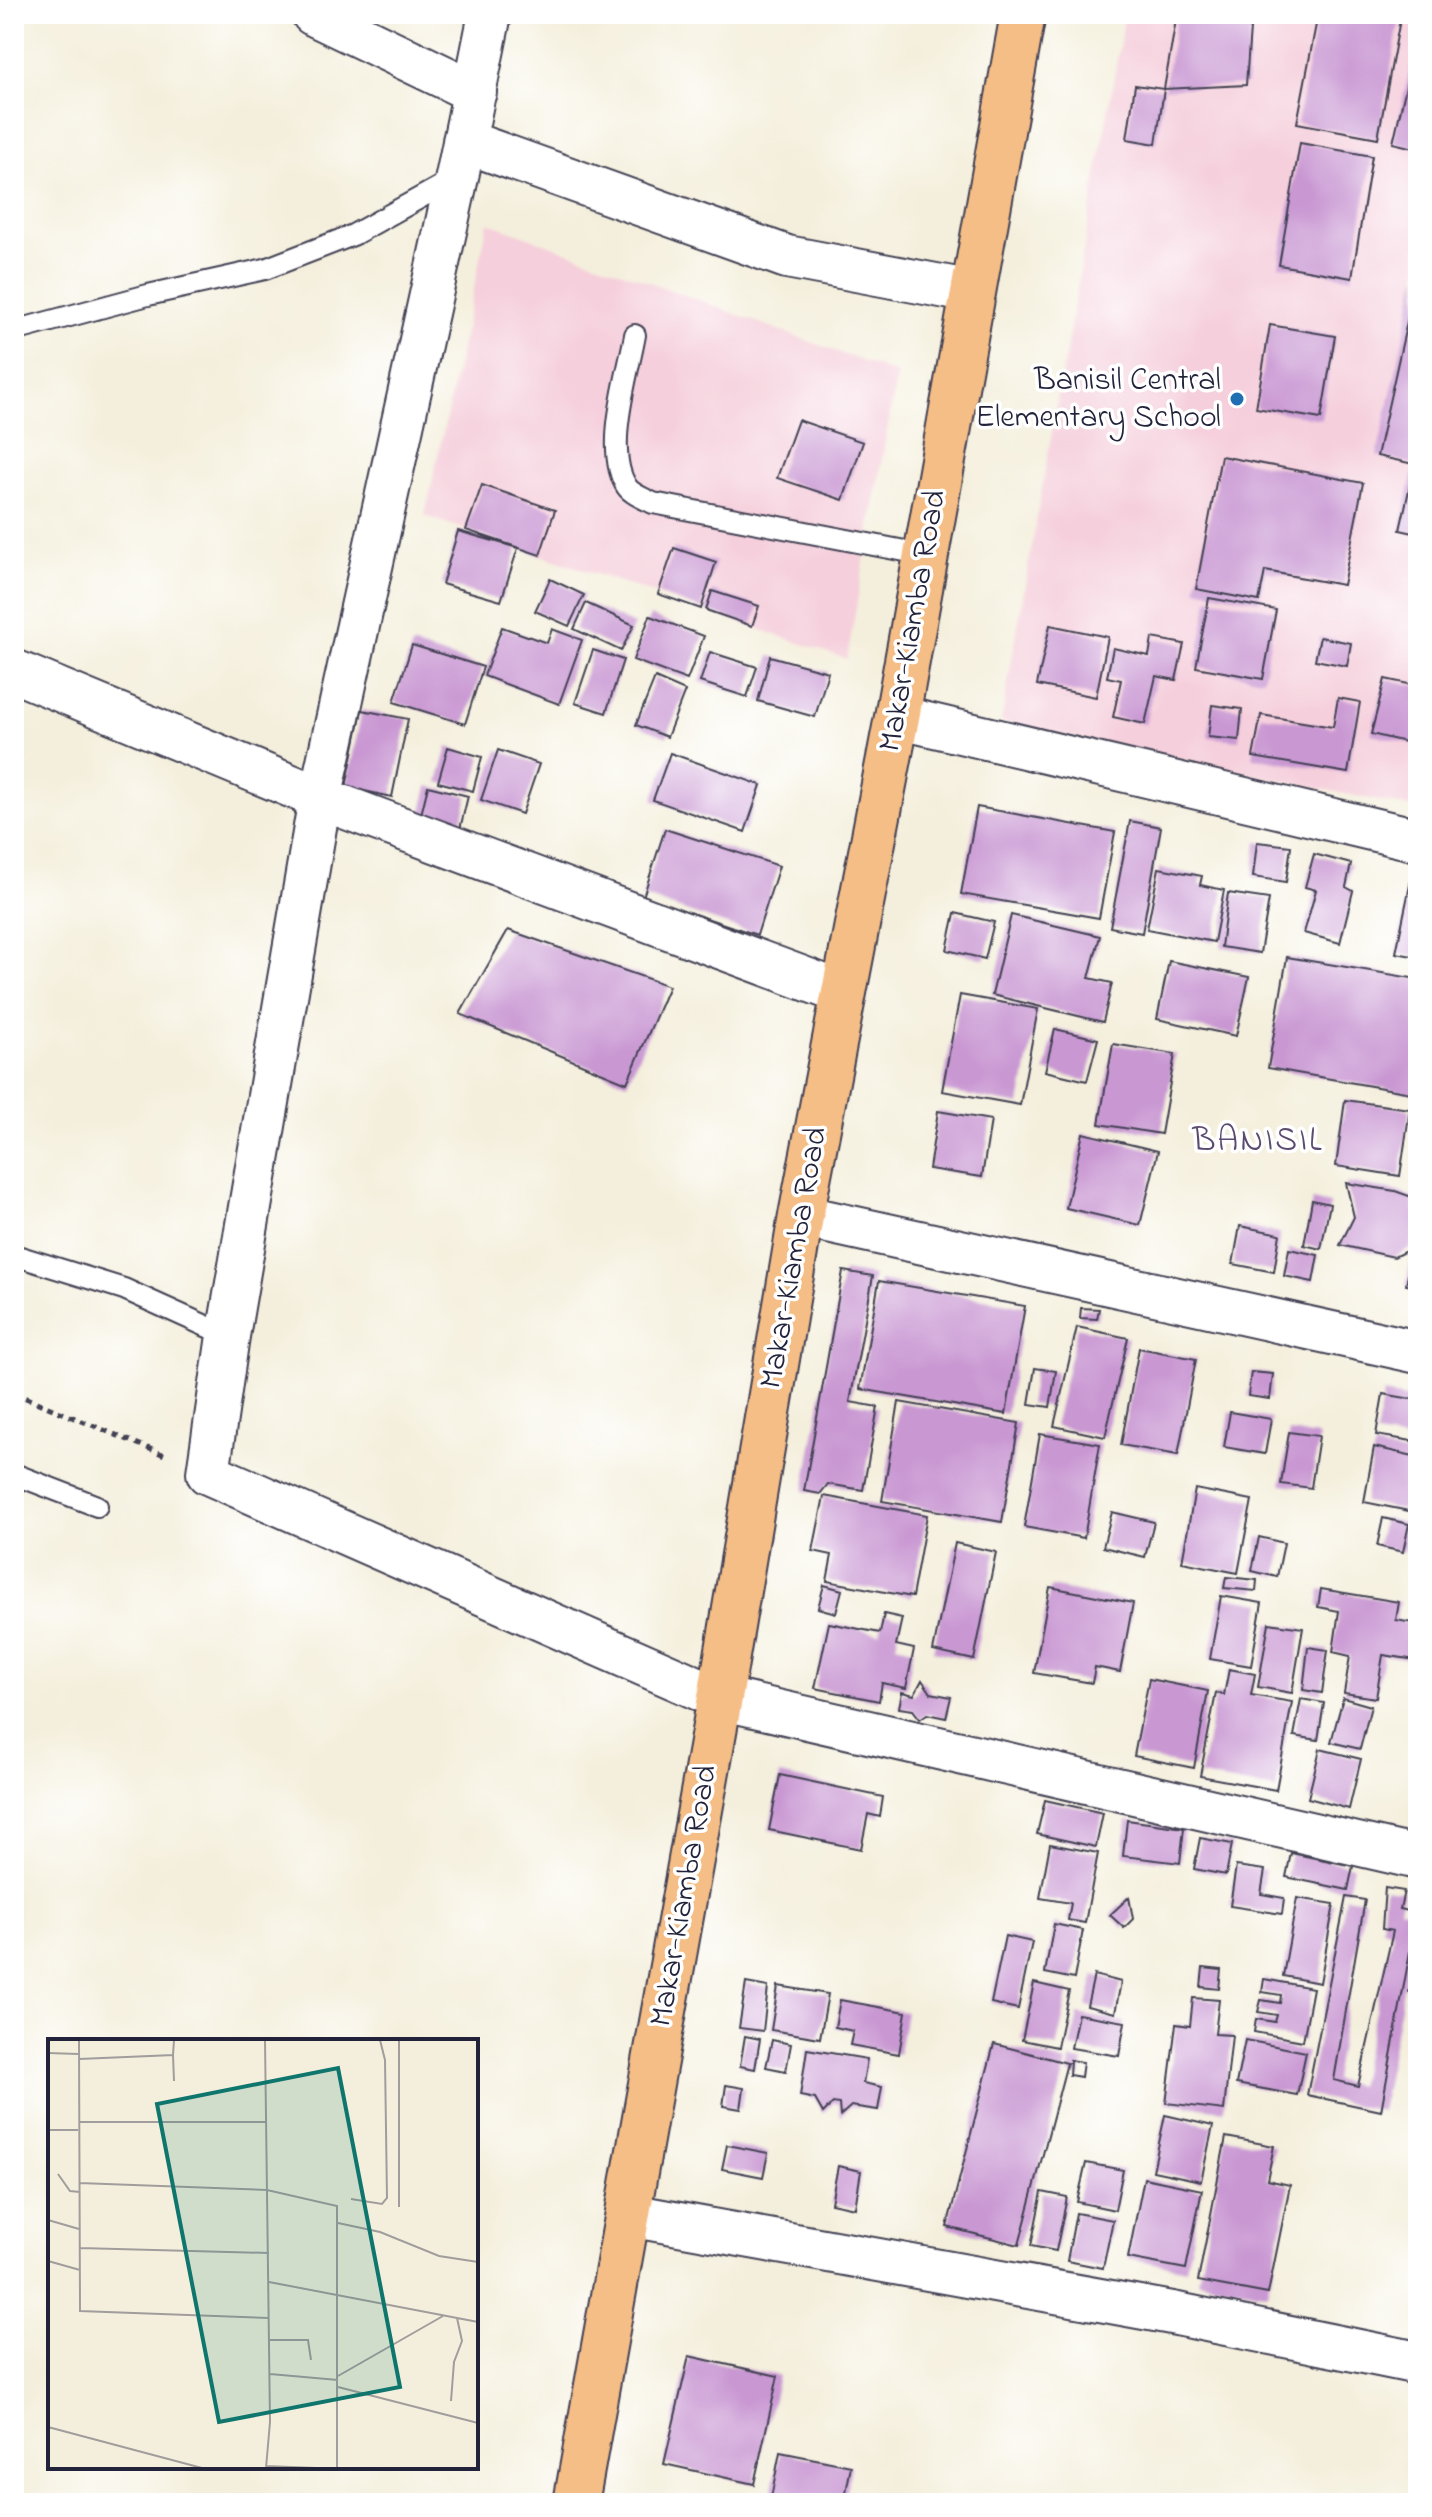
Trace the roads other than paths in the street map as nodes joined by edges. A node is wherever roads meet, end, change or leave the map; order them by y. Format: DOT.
graph roads {
  1 [pos="313,14"];
  2 [pos="490,14"];
  3 [pos="1023,14"];
  4 [pos="475,92"];
  5 [pos="461,159"];
  6 [pos="973,292"];
  7 [pos="14,331"];
  8 [pos="635,335"];
  9 [pos="926,555"];
  10 [pos="14,671"];
  11 [pos="897,717"];
  12 [pos="320,798"];
  13 [pos="1418,840"];
  14 [pos="843,993"];
  15 [pos="801,1216"];
  16 [pos="14,1255"];
  17 [pos="228,1336"];
  18 [pos="1418,1352"];
  19 [pos="14,1474"];
  20 [pos="97,1506"];
  21 [pos="720,1698"];
  22 [pos="1418,1858"];
  23 [pos="629,2215"];
  24 [pos="1418,2363"];
  25 [pos="576,2503"];
  1 -- 4 [label="street"];
  2 -- 4 [label="street"];
  3 -- 6 [label="main road, Makar-Kiamba Road"];
  4 -- 5 [label="street"];
  5 -- 6 [label="street"];
  5 -- 7 [label="lane"];
  5 -- 12 [label="street"];
  6 -- 9 [label="main road, Makar-Kiamba Road"];
  8 -- 9 [label="lane"];
  9 -- 11 [label="main road, Makar-Kiamba Road"];
  10 -- 12 [label="street"];
  11 -- 13 [label="street"];
  11 -- 14 [label="main road, Makar-Kiamba Road"];
  12 -- 14 [label="street"];
  12 -- 17 [label="street"];
  14 -- 15 [label="main road, Makar-Kiamba Road"];
  15 -- 18 [label="street"];
  15 -- 21 [label="main road, Makar-Kiamba Road"];
  16 -- 17 [label="lane"];
  17 -- 21 [label="street"];
  19 -- 20 [label="lane"];
  21 -- 22 [label="street"];
  21 -- 23 [label="main road, Makar-Kiamba Road"];
  23 -- 24 [label="street"];
  23 -- 25 [label="main road, Makar-Kiamba Road"];
}
